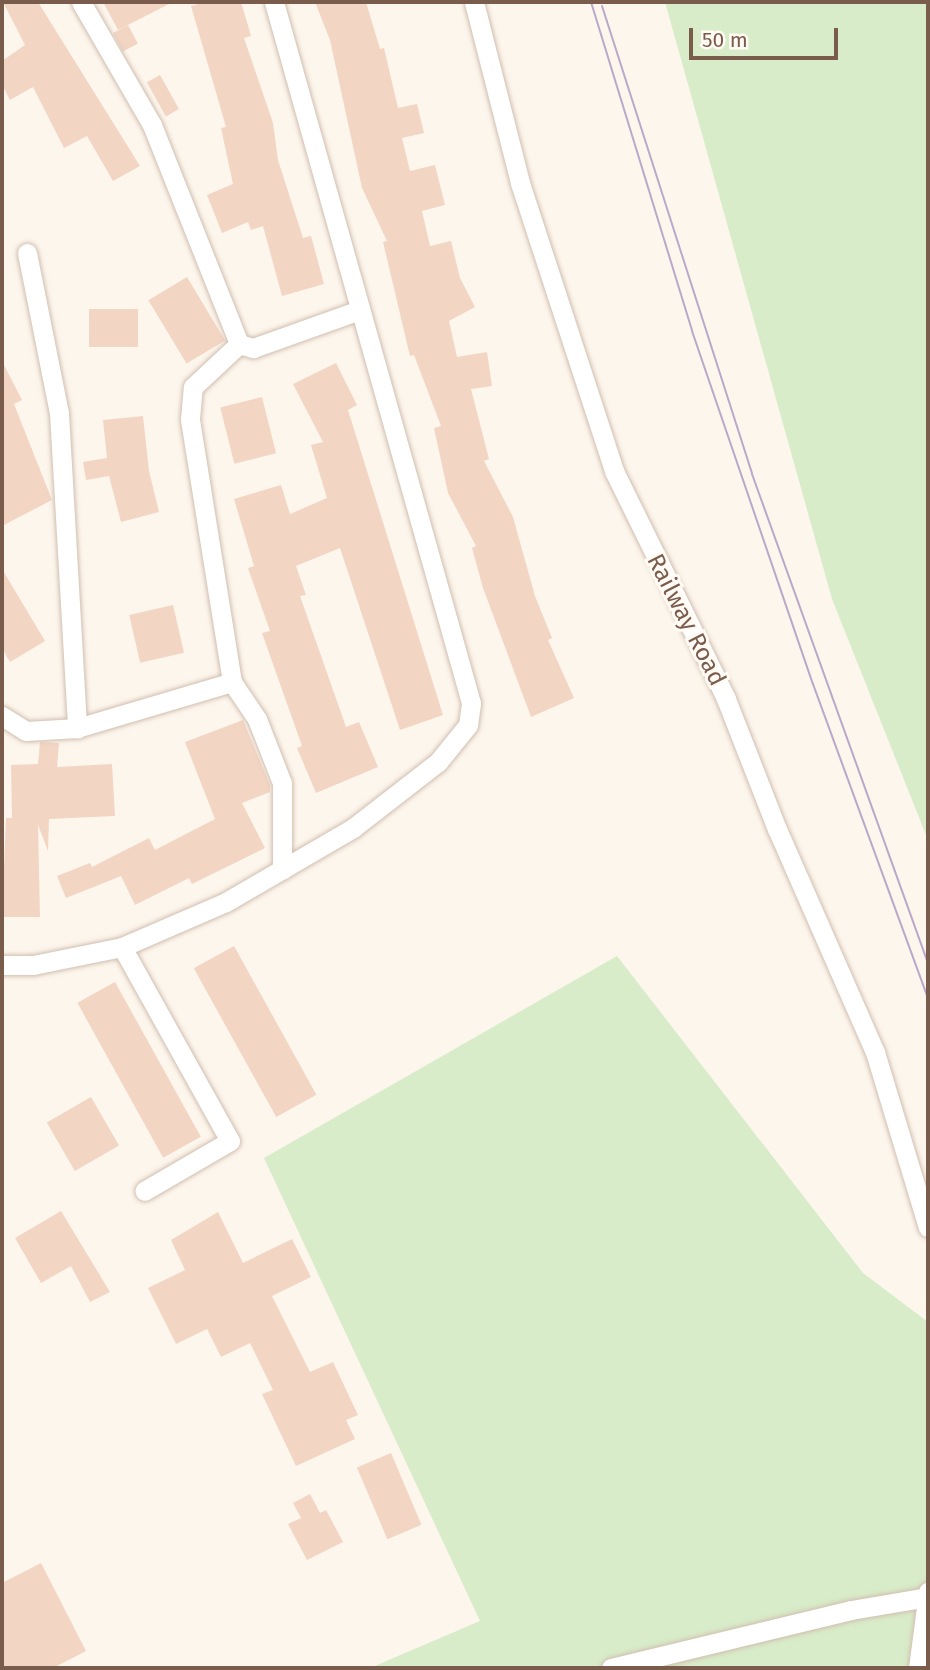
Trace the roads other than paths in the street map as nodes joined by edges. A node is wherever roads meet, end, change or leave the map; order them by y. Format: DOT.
graph roads {
  1 [pos="81,2"];
  2 [pos="274,2"];
  3 [pos="474,2"];
  4 [pos="27,253"];
  5 [pos="360,310"];
  6 [pos="239,344"];
  7 [pos="232,682"];
  8 [pos="2,716"];
  9 [pos="77,728"];
  10 [pos="282,870"];
  11 [pos="122,947"];
  12 [pos="2,965"];
  13 [pos="144,1191"];
  14 [pos="928,1227"];
  15 [pos="927,1595"];
  16 [pos="611,1668"];
  17 [pos="918,1668"];
  1 -- 6 [label="street"];
  2 -- 5 [label="street"];
  3 -- 14 [label="street, Railway Road"];
  4 -- 9 [label="street"];
  5 -- 6 [label="street"];
  5 -- 10 [label="street"];
  6 -- 7 [label="street"];
  7 -- 9 [label="street"];
  7 -- 10 [label="street"];
  8 -- 9 [label="street"];
  10 -- 11 [label="street"];
  11 -- 12 [label="street"];
  11 -- 13 [label="street"];
  15 -- 16 [label="street"];
  15 -- 17 [label="street"];
}
